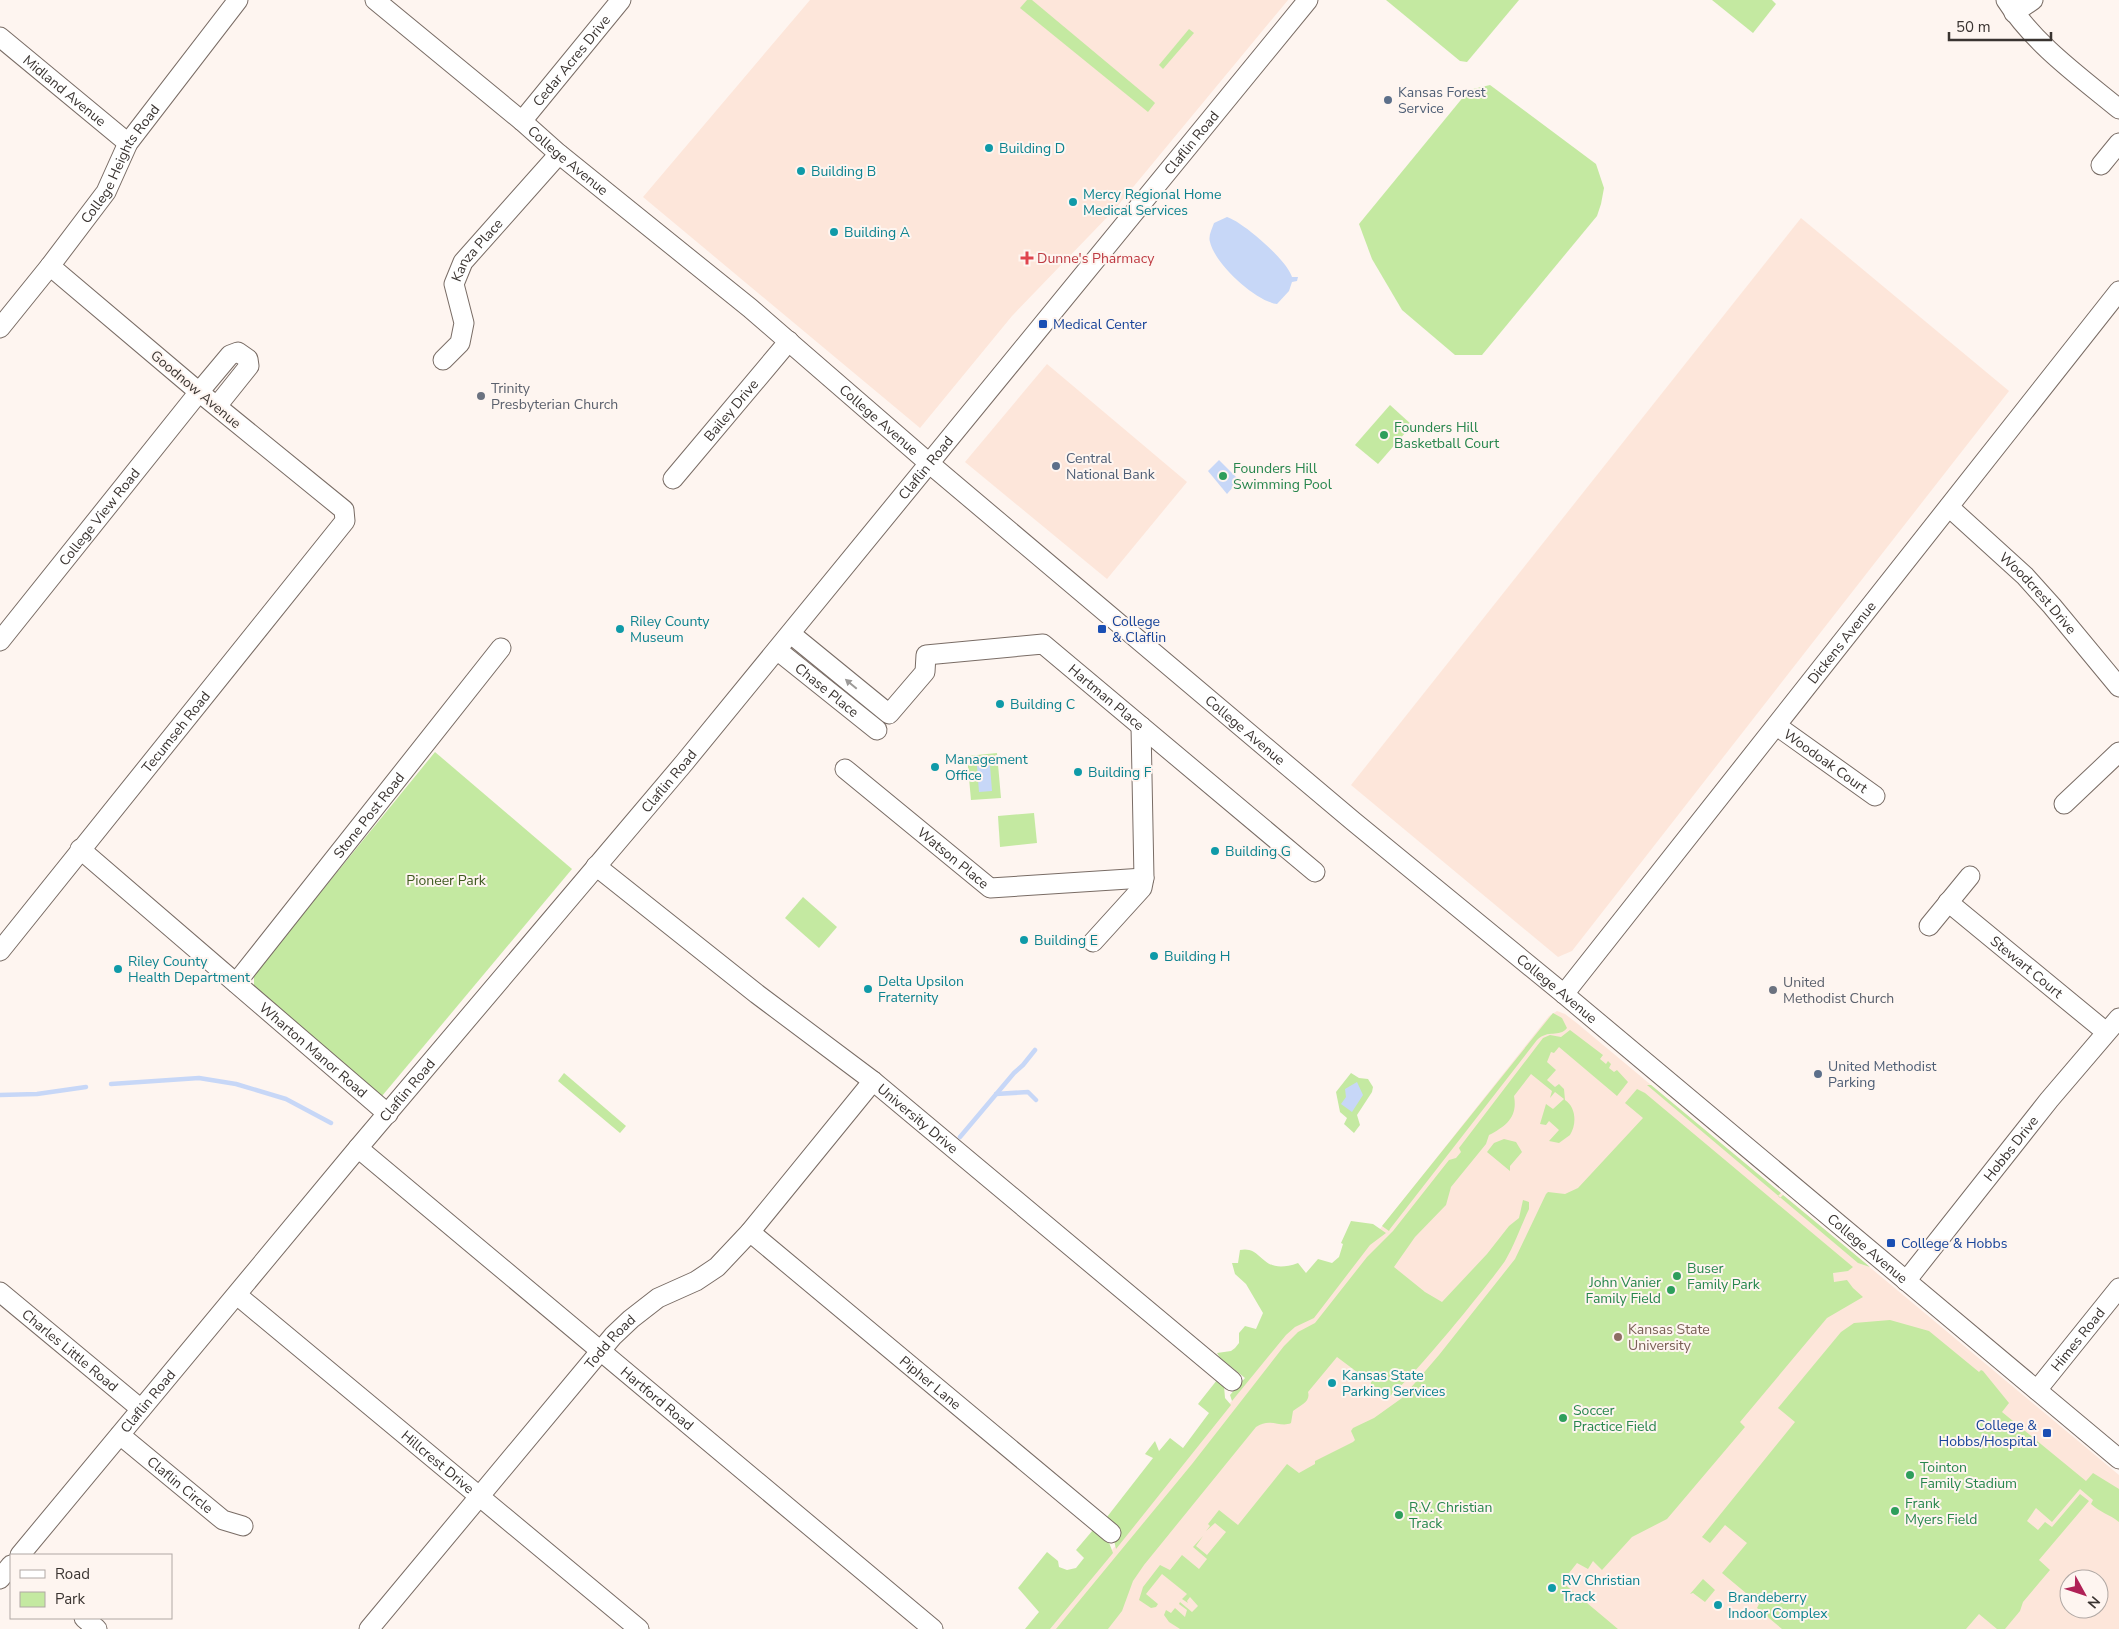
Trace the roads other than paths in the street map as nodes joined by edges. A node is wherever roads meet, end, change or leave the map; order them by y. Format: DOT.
graph roads {
  1 [pos="375,0"];
  2 [pos="621,0"];
  3 [pos="1308,0"];
  4 [pos="2033,0"];
  5 [pos="237,1"];
  6 [pos="2010,6"];
  7 [pos="0,37"];
  8 [pos="2119,109"];
  9 [pos="522,121"];
  10 [pos="128,143"];
  11 [pos="2119,143"];
  12 [pos="559,154"];
  13 [pos="2101,165"];
  14 [pos="50,266"];
  15 [pos="2119,291"];
  16 [pos="0,328"];
  17 [pos="789,341"];
  18 [pos="444,360"];
  19 [pos="199,392"];
  20 [pos="217,406"];
  21 [pos="930,464"];
  22 [pos="673,479"];
  23 [pos="1948,507"];
  24 [pos="344,510"];
  25 [pos="791,634"];
  26 [pos="0,641"];
  27 [pos="501,648"];
  28 [pos="777,650"];
  29 [pos="2119,687"];
  30 [pos="889,714"];
  31 [pos="1141,726"];
  32 [pos="1776,726"];
  33 [pos="877,730"];
  34 [pos="2119,752"];
  35 [pos="844,768"];
  36 [pos="1875,796"];
  37 [pos="2064,804"];
  38 [pos="80,849"];
  39 [pos="596,866"];
  40 [pos="1315,872"];
  41 [pos="1970,876"];
  42 [pos="1144,878"];
  43 [pos="1948,902"];
  44 [pos="1929,926"];
  45 [pos="1093,942"];
  46 [pos="0,951"];
  47 [pos="236,983"];
  48 [pos="1564,994"];
  49 [pos="2119,1018"];
  50 [pos="2106,1032"];
  51 [pos="873,1081"];
  52 [pos="388,1114"];
  53 [pos="358,1148"];
  54 [pos="750,1232"];
  55 [pos="1906,1281"];
  56 [pos="2119,1288"];
  57 [pos="0,1292"];
  58 [pos="237,1295"];
  59 [pos="601,1350"];
  60 [pos="1232,1381"];
  61 [pos="2037,1390"];
  62 [pos="141,1410"];
  63 [pos="120,1435"];
  64 [pos="2119,1459"];
  65 [pos="480,1495"];
  66 [pos="243,1526"];
  67 [pos="1111,1533"];
  68 [pos="21,1554"];
  69 [pos="10,1566"];
  70 [pos="0,1579"];
  71 [pos="85,1619"];
  72 [pos="374,1627"];
  73 [pos="97,1629"];
  74 [pos="639,1629"];
  75 [pos="933,1629"];
  1 -- 9 [label="street, College Avenue"];
  2 -- 9 [label="street, Cedar Acres Drive"];
  3 -- 21 [label="street, Claflin Road"];
  4 -- 6 [label="street"];
  5 -- 10 [label="street, College Heights Road"];
  6 -- 8 [label="street"];
  7 -- 10 [label="street, Midland Avenue"];
  9 -- 12 [label="street, College Avenue"];
  10 -- 14 [label="street, College Heights Road"];
  11 -- 13 [label="street"];
  12 -- 17 [label="street, College Avenue"];
  12 -- 18 [label="street, Kanza Place"];
  14 -- 16 [label="street, College Heights Road"];
  14 -- 19 [label="street, Goodnow Avenue"];
  15 -- 23 [label="street, Dickens Avenue"];
  17 -- 21 [label="street, College Avenue"];
  17 -- 22 [label="street, Bailey Drive"];
  19 -- 20 [label="street, Goodnow Avenue"];
  19 -- 20 [label="street, College View Road"];
  19 -- 26 [label="street, College View Road"];
  20 -- 24 [label="street, Goodnow Avenue"];
  21 -- 25 [label="street, Claflin Road"];
  21 -- 48 [label="street, College Avenue"];
  23 -- 29 [label="street, Woodcrest Drive"];
  23 -- 32 [label="street, Dickens Avenue"];
  24 -- 38 [label="street, Tecumseh Road"];
  25 -- 28 [label="street, Claflin Road"];
  30 -- 25 [label="street, Chase Place, one-way"];
  27 -- 47 [label="street, Stone Post Road"];
  28 -- 33 [label="street, Chase Place"];
  28 -- 39 [label="street, Claflin Road"];
  30 -- 31 [label="street, Hartman Place"];
  31 -- 40 [label="street, Hartman Place"];
  31 -- 42 [label="street"];
  32 -- 36 [label="street, Woodoak Court"];
  32 -- 48 [label="street, Dickens Avenue"];
  34 -- 37 [label="street"];
  35 -- 42 [label="street, Watson Place"];
  38 -- 46 [label="street, Tecumseh Road"];
  38 -- 47 [label="street, Wharton Manor Road"];
  39 -- 51 [label="street, University Drive"];
  39 -- 52 [label="street, Claflin Road"];
  41 -- 43 [label="street"];
  42 -- 45 [label="street"];
  43 -- 44 [label="street"];
  43 -- 50 [label="street, Stewart Court"];
  47 -- 52 [label="street, Wharton Manor Road"];
  48 -- 55 [label="street, College Avenue"];
  49 -- 50 [label="street, Hobbs Drive"];
  50 -- 55 [label="street, Hobbs Drive"];
  51 -- 54 [label="street, Todd Road"];
  51 -- 60 [label="street, University Drive"];
  52 -- 53 [label="street, Claflin Road"];
  53 -- 58 [label="street, Claflin Road"];
  53 -- 59 [label="street, Hartford Road"];
  54 -- 59 [label="street, Todd Road"];
  54 -- 67 [label="street, Pipher Lane"];
  55 -- 61 [label="street, College Avenue"];
  56 -- 61 [label="street, Himes Road"];
  57 -- 62 [label="street, Charles Little Road"];
  58 -- 62 [label="street, Claflin Road"];
  58 -- 65 [label="street, Hillcrest Drive"];
  59 -- 65 [label="street, Todd Road"];
  59 -- 75 [label="street, Hartford Road"];
  61 -- 64 [label="street, College Avenue"];
  62 -- 63 [label="street, Claflin Road"];
  63 -- 66 [label="street, Claflin Circle"];
  63 -- 68 [label="street, Claflin Road"];
  65 -- 72 [label="street, Todd Road"];
  65 -- 74 [label="street, Hillcrest Drive"];
  69 -- 70 [label="street"];
  71 -- 73 [label="street"];
}
